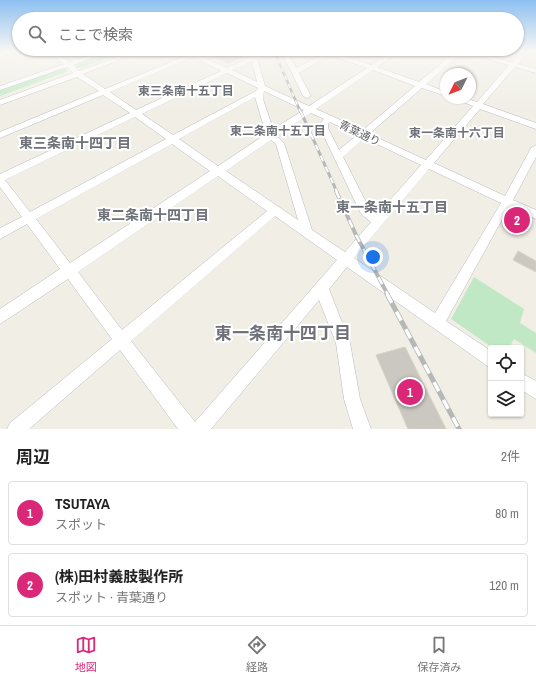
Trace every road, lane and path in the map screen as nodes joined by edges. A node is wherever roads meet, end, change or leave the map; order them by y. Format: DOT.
graph roads {
  1 [pos="51,71"];
  2 [pos="81,71"];
  3 [pos="82,71"];
  4 [pos="154,71"];
  5 [pos="227,71"];
  6 [pos="256,71"];
  7 [pos="367,71"];
  8 [pos="381,71"];
  9 [pos="437,71"];
  10 [pos="509,71"];
  11 [pos="295,72"];
  12 [pos="76,73"];
  13 [pos="421,85"];
  14 [pos="0,88"];
  15 [pos="261,90"];
  16 [pos="104,92"];
  17 [pos="440,92"];
  18 [pos="307,96"];
  19 [pos="0,99"];
  20 [pos="0,103"];
  21 [pos="475,104"];
  22 [pos="478,105"];
  23 [pos="310,109"];
  24 [pos="136,114"];
  25 [pos="330,119"];
  26 [pos="536,126"];
  27 [pos="362,134"];
  28 [pos="0,135"];
  29 [pos="271,135"];
  30 [pos="173,140"];
  31 [pos="536,148"];
  32 [pos="338,156"];
  33 [pos="428,165"];
  34 [pos="217,170"];
  35 [pos="0,179"];
  36 [pos="507,202"];
  37 [pos="274,210"];
  38 [pos="536,215"];
  39 [pos="28,219"];
  40 [pos="378,222"];
  41 [pos="0,234"];
  42 [pos="308,234"];
  43 [pos="345,260"];
  44 [pos="68,271"];
  45 [pos="321,287"];
  46 [pos="0,317"];
  47 [pos="437,323"];
  48 [pos="120,340"];
  49 [pos="488,358"];
  50 [pos="524,383"];
  51 [pos="536,391"];
  52 [pos="16,429"];
  53 [pos="189,429"];
  54 [pos="200,429"];
  55 [pos="362,429"];
  1 -- 14 [label="street"];
  2 -- 12 [label="street"];
  3 -- 12 [label="street"];
  4 -- 16 [label="street"];
  5 -- 15 [label="street, 青葉通り"];
  5 -- 24 [label="street"];
  6 -- 15 [label="street"];
  7 -- 23 [label="street"];
  8 -- 13 [label="street"];
  9 -- 13 [label="street"];
  10 -- 22 [label="street"];
  11 -- 18 [label="street"];
  12 -- 16 [label="street"];
  12 -- 19 [label="street"];
  12 -- 20 [label="street"];
  13 -- 17 [label="street"];
  13 -- 27 [label="street"];
  15 -- 23 [label="street, 青葉通り"];
  15 -- 29 [label="street"];
  15 -- 30 [label="street"];
  16 -- 24 [label="street"];
  16 -- 28 [label="street"];
  21 -- 22 [label="street"];
  22 -- 26 [label="street"];
  22 -- 33 [label="street"];
  23 -- 25 [label="street, 青葉通り"];
  23 -- 29 [label="street"];
  24 -- 30 [label="street"];
  24 -- 35 [label="street"];
  25 -- 27 [label="street, 青葉通り"];
  25 -- 32 [label="street"];
  27 -- 32 [label="street"];
  27 -- 33 [label="street, 青葉通り"];
  29 -- 34 [label="street"];
  29 -- 42 [label="street"];
  30 -- 34 [label="street"];
  30 -- 39 [label="street"];
  31 -- 36 [label="street"];
  32 -- 40 [label="street"];
  33 -- 36 [label="street, 青葉通り"];
  33 -- 40 [label="street"];
  34 -- 37 [label="street"];
  34 -- 44 [label="street"];
  35 -- 39 [label="street"];
  36 -- 38 [label="street, 青葉通り"];
  36 -- 47 [label="street"];
  37 -- 42 [label="street"];
  37 -- 48 [label="street"];
  39 -- 41 [label="street"];
  39 -- 44 [label="street"];
  40 -- 43 [label="street"];
  42 -- 43 [label="street"];
  43 -- 45 [label="street"];
  43 -- 47 [label="street"];
  44 -- 46 [label="street"];
  44 -- 48 [label="street"];
  45 -- 54 [label="street"];
  45 -- 55 [label="street"];
  47 -- 49 [label="street"];
  48 -- 52 [label="street"];
  48 -- 53 [label="street"];
  50 -- 51 [label="street"];
}
